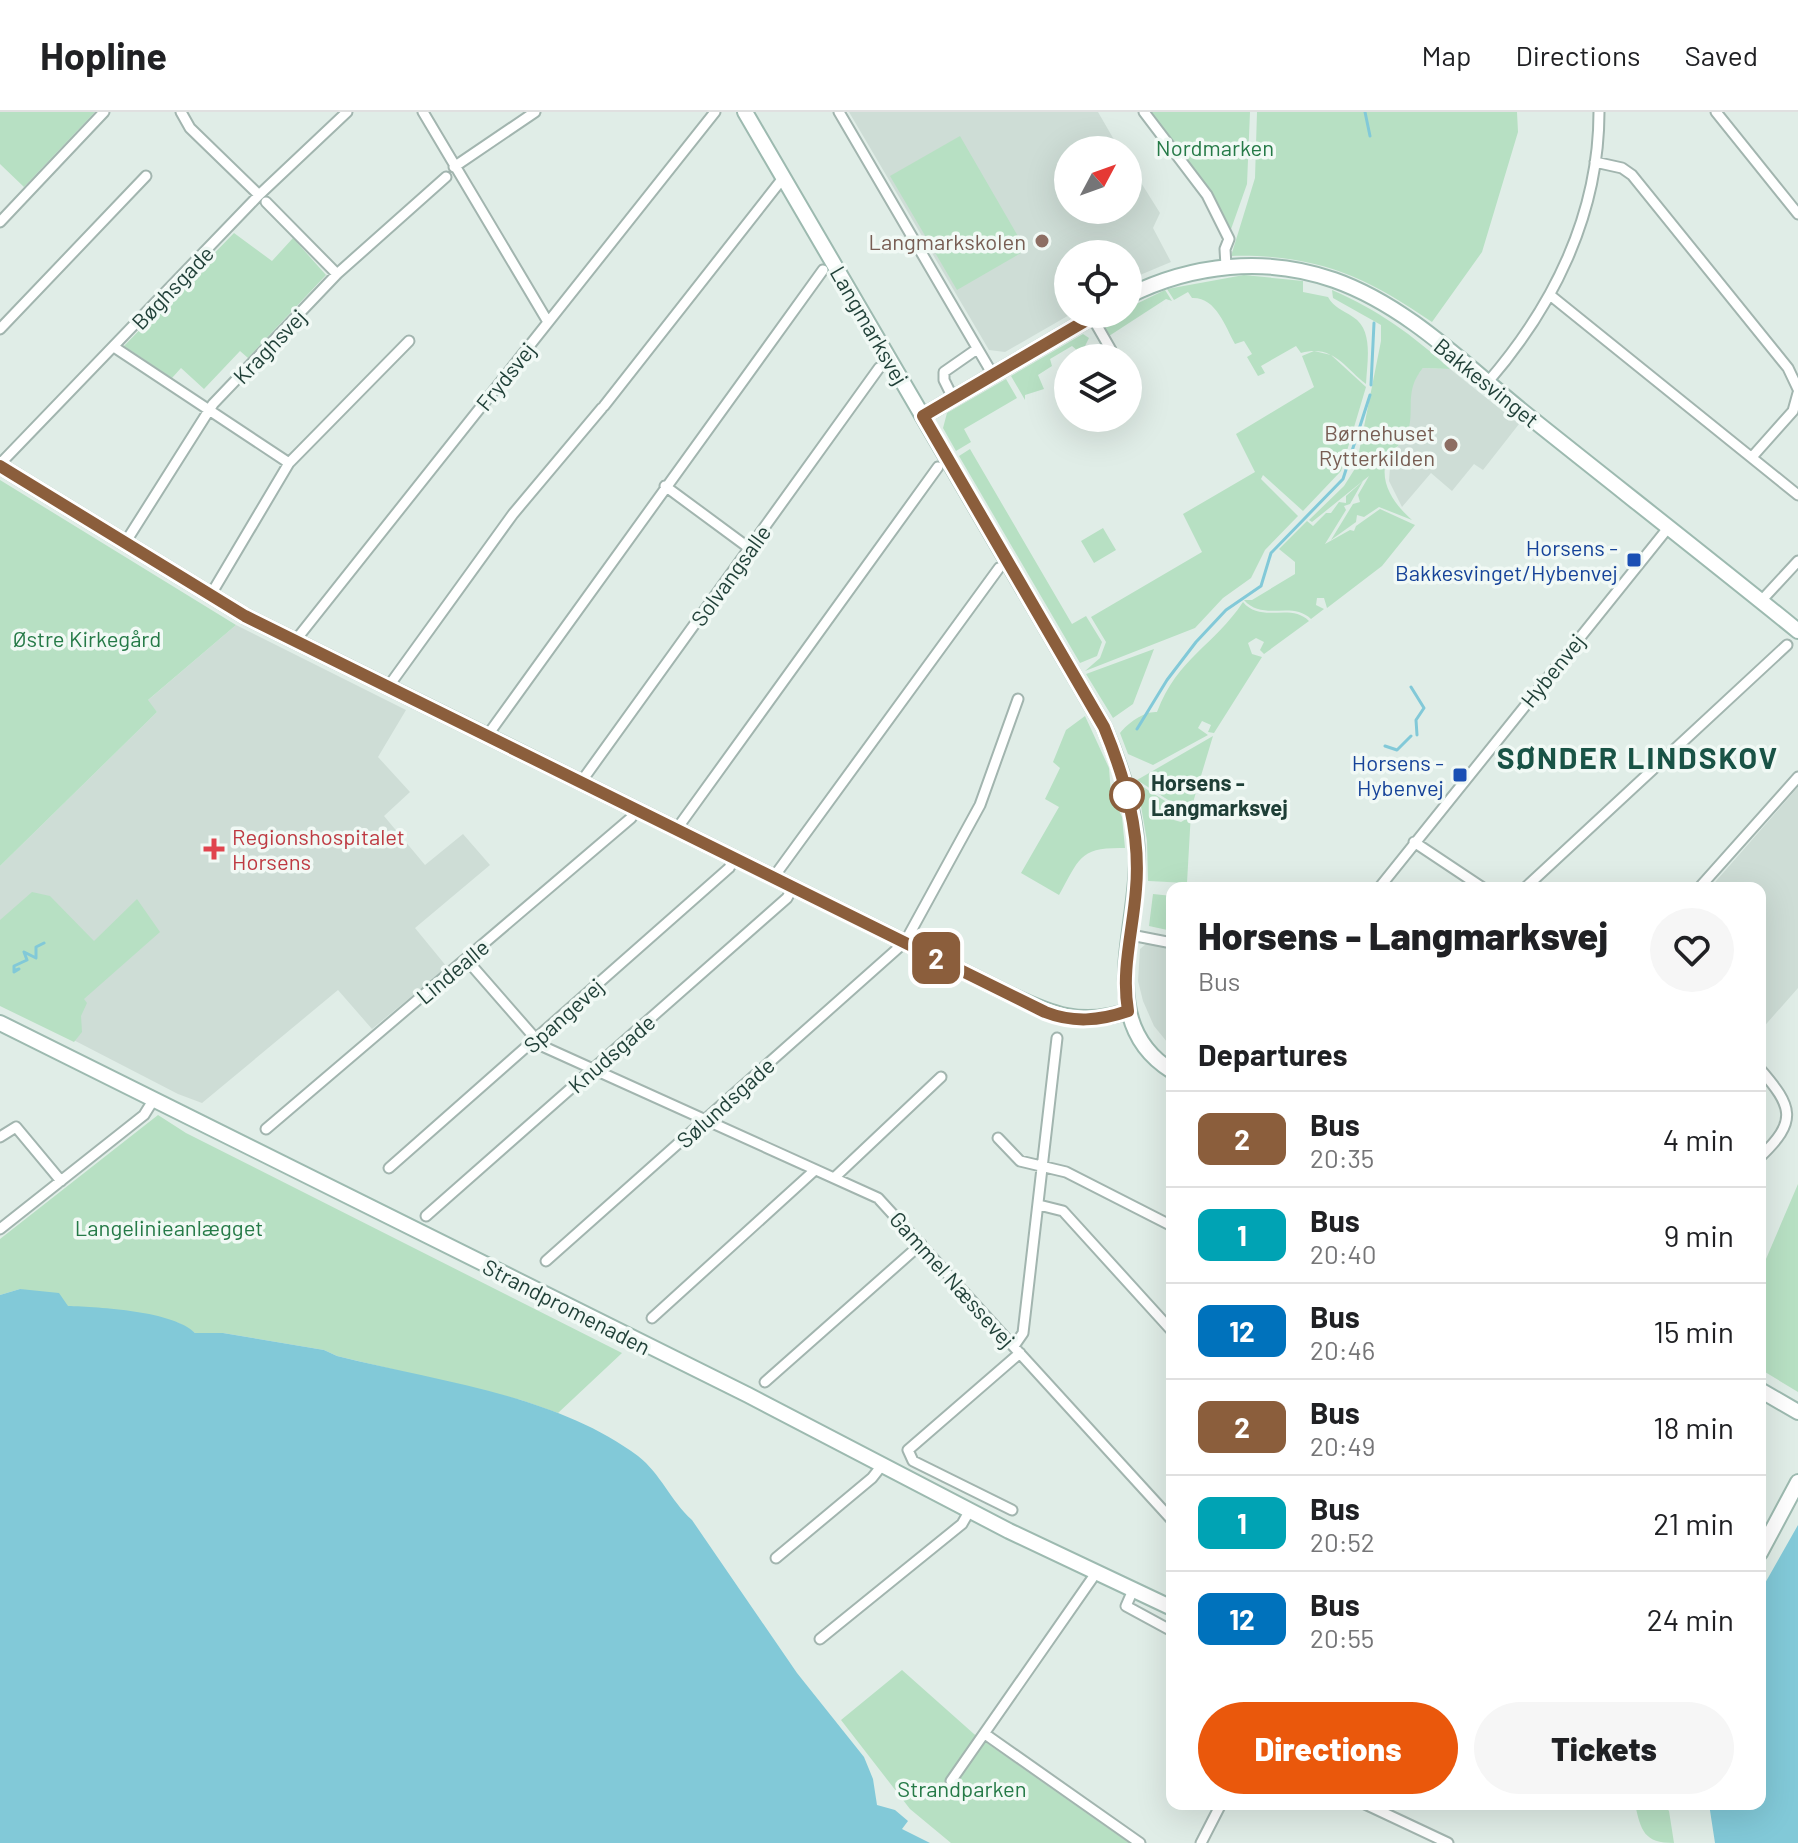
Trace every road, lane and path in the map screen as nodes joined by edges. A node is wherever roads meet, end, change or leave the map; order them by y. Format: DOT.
graph roads {
  1 [pos="104,112"];
  2 [pos="181,112"];
  3 [pos="347,112"];
  4 [pos="423,112"];
  5 [pos="535,112"];
  6 [pos="715,112"];
  7 [pos="745,112"];
  8 [pos="839,112"];
  9 [pos="1144,112"];
  10 [pos="1599,112"];
  11 [pos="1716,112"];
  12 [pos="1595,162"];
  13 [pos="454,167"];
  14 [pos="146,176"];
  15 [pos="446,177"];
  16 [pos="783,178"];
  17 [pos="262,198"];
  18 [pos="1798,214"];
  19 [pos="0,222"];
  20 [pos="1226,266"];
  21 [pos="823,270"];
  22 [pos="337,274"];
  23 [pos="1142,290"];
  24 [pos="1550,295"];
  25 [pos="548,322"];
  26 [pos="1072,328"];
  27 [pos="0,329"];
  28 [pos="409,341"];
  29 [pos="114,347"];
  30 [pos="977,349"];
  31 [pos="879,368"];
  32 [pos="993,375"];
  33 [pos="1487,383"];
  34 [pos="1798,391"];
  35 [pos="953,398"];
  36 [pos="208,410"];
  37 [pos="923,416"];
  38 [pos="1752,457"];
  39 [pos="289,463"];
  40 [pos="0,465"];
  41 [pos="938,467"];
  42 [pos="665,486"];
  43 [pos="1798,495"];
  44 [pos="1668,528"];
  45 [pos="125,543"];
  46 [pos="749,548"];
  47 [pos="1798,561"];
  48 [pos="999,568"];
  49 [pos="210,596"];
  50 [pos="1761,601"];
  51 [pos="1798,631"];
  52 [pos="295,641"];
  53 [pos="1787,645"];
  54 [pos="388,687"];
  55 [pos="1018,699"];
  56 [pos="487,736"];
  57 [pos="1798,777"];
  58 [pos="581,782"];
  59 [pos="636,810"];
  60 [pos="676,830"];
  61 [pos="1414,842"];
  62 [pos="734,859"];
  63 [pos="773,878"];
  64 [pos="1384,882"];
  65 [pos="1474,882"];
  66 [pos="1531,882"];
  67 [pos="1704,882"];
  68 [pos="793,887"];
  69 [pos="1131,935"];
  70 [pos="905,942"];
  71 [pos="1166,942"];
  72 [pos="466,959"];
  73 [pos="1128,1011"];
  74 [pos="0,1023"];
  75 [pos="1057,1038"];
  76 [pos="535,1040"];
  77 [pos="1166,1065"];
  78 [pos="594,1068"];
  79 [pos="1766,1076"];
  80 [pos="941,1077"];
  81 [pos="154,1099"];
  82 [pos="705,1120"];
  83 [pos="266,1129"];
  84 [pos="0,1137"];
  85 [pos="998,1138"];
  86 [pos="1766,1150"];
  87 [pos="1043,1166"];
  88 [pos="389,1168"];
  89 [pos="815,1170"];
  90 [pos="834,1178"];
  91 [pos="61,1181"];
  92 [pos="1039,1205"];
  93 [pos="426,1216"];
  94 [pos="1166,1223"];
  95 [pos="0,1229"];
  96 [pos="921,1244"];
  97 [pos="546,1261"];
  98 [pos="652,1318"];
  99 [pos="1166,1324"];
  100 [pos="1017,1349"];
  101 [pos="765,1382"];
  102 [pos="1766,1393"];
  103 [pos="1798,1412"];
  104 [pos="883,1464"];
  105 [pos="1798,1482"];
  106 [pos="970,1510"];
  107 [pos="1012,1510"];
  108 [pos="1166,1513"];
  109 [pos="1766,1542"];
  110 [pos="776,1558"];
  111 [pos="1096,1573"];
  112 [pos="1133,1590"];
  113 [pos="1166,1605"];
  114 [pos="1166,1628"];
  115 [pos="820,1639"];
  116 [pos="985,1734"];
  117 [pos="951,1781"];
  118 [pos="1218,1810"];
  119 [pos="1378,1810"];
  120 [pos="1140,1843"];
  121 [pos="1201,1843"];
  122 [pos="1448,1843"];
  1 -- 19 [label="street"];
  2 -- 17 [label="street"];
  3 -- 17 [label="street, Bøghsgade"];
  4 -- 13 [label="street"];
  5 -- 13 [label="street"];
  6 -- 25 [label="street, Frydsvej"];
  7 -- 16 [label="street, Langmarksvej"];
  8 -- 30 [label="street"];
  9 -- 20 [label="street"];
  10 -- 12 [label="street"];
  11 -- 18 [label="street"];
  12 -- 24 [label="street"];
  12 -- 34 [label="street"];
  13 -- 25 [label="street"];
  14 -- 27 [label="street"];
  15 -- 22 [label="street, Kraghsvej"];
  16 -- 37 [label="street, Langmarksvej"];
  16 -- 54 [label="street"];
  17 -- 22 [label="street"];
  17 -- 29 [label="street, Bøghsgade"];
  20 -- 23 [label="street, Bakkesvinget"];
  20 -- 33 [label="street, Bakkesvinget"];
  21 -- 42 [label="street"];
  22 -- 36 [label="street, Kraghsvej"];
  24 -- 33 [label="street"];
  24 -- 38 [label="street"];
  25 -- 52 [label="street, Frydsvej"];
  26 -- 32 [label="street"];
  28 -- 39 [label="street"];
  29 -- 36 [label="street"];
  29 -- 40 [label="street, Bøghsgade"];
  30 -- 32 [label="street"];
  30 -- 35 [label="street"];
  31 -- 46 [label="street, Solvangsalle"];
  32 -- 35 [label="street"];
  33 -- 44 [label="street, Bakkesvinget"];
  34 -- 38 [label="street"];
  35 -- 37 [label="street"];
  36 -- 39 [label="street"];
  36 -- 45 [label="street, Kraghsvej"];
  37 -- 69 [label="street, Langmarksvej"];
  38 -- 43 [label="street"];
  39 -- 49 [label="street"];
  40 -- 45 [label="street"];
  41 -- 60 [label="street"];
  42 -- 46 [label="street"];
  42 -- 56 [label="street"];
  44 -- 50 [label="street, Bakkesvinget"];
  44 -- 61 [label="street, Hybenvej"];
  45 -- 49 [label="street"];
  46 -- 58 [label="street, Solvangsalle"];
  47 -- 50 [label="street"];
  48 -- 63 [label="street"];
  49 -- 52 [label="street"];
  50 -- 51 [label="street, Bakkesvinget"];
  52 -- 54 [label="street"];
  53 -- 66 [label="street"];
  54 -- 56 [label="street"];
  55 -- 70 [label="street, Sølundsgade"];
  56 -- 58 [label="street"];
  57 -- 67 [label="street"];
  58 -- 59 [label="street"];
  59 -- 60 [label="street"];
  59 -- 72 [label="street, Lindealle"];
  60 -- 62 [label="street"];
  61 -- 64 [label="street, Hybenvej"];
  61 -- 65 [label="street"];
  62 -- 63 [label="street"];
  62 -- 76 [label="street, Spangevej"];
  63 -- 68 [label="street"];
  68 -- 70 [label="street"];
  68 -- 78 [label="street, Knudsgade"];
  69 -- 71 [label="street"];
  69 -- 73 [label="street, Langmarksvej"];
  70 -- 73 [label="street"];
  70 -- 82 [label="street, Sølundsgade"];
  72 -- 76 [label="street"];
  72 -- 83 [label="street, Lindealle"];
  73 -- 77 [label="street"];
  74 -- 81 [label="street, Strandpromenaden"];
  75 -- 87 [label="street"];
  76 -- 78 [label="street, Gammel Næssevej"];
  76 -- 88 [label="street, Spangevej"];
  78 -- 82 [label="street, Gammel Næssevej"];
  78 -- 93 [label="street, Knudsgade"];
  79 -- 86 [label="street"];
  80 -- 90 [label="street"];
  81 -- 91 [label="street"];
  81 -- 104 [label="street, Strandpromenaden"];
  82 -- 89 [label="street, Gammel Næssevej"];
  82 -- 97 [label="street, Sølundsgade"];
  84 -- 91 [label="street"];
  85 -- 87 [label="street"];
  87 -- 92 [label="street"];
  87 -- 94 [label="street"];
  89 -- 90 [label="street, Gammel Næssevej"];
  89 -- 98 [label="street"];
  90 -- 96 [label="street, Gammel Næssevej"];
  91 -- 95 [label="street"];
  92 -- 99 [label="street"];
  92 -- 100 [label="street"];
  96 -- 100 [label="street, Gammel Næssevej"];
  96 -- 101 [label="street"];
  100 -- 107 [label="street"];
  100 -- 108 [label="street, Gammel Næssevej"];
  102 -- 103 [label="street"];
  104 -- 106 [label="street, Strandpromenaden"];
  104 -- 110 [label="street"];
  105 -- 109 [label="street"];
  106 -- 111 [label="street, Strandpromenaden"];
  106 -- 115 [label="street"];
  111 -- 112 [label="street, Strandpromenaden"];
  111 -- 116 [label="street"];
  112 -- 113 [label="street, Strandpromenaden"];
  112 -- 114 [label="street"];
  116 -- 117 [label="street"];
  116 -- 120 [label="street"];
  118 -- 121 [label="street"];
  119 -- 122 [label="street"];
}
